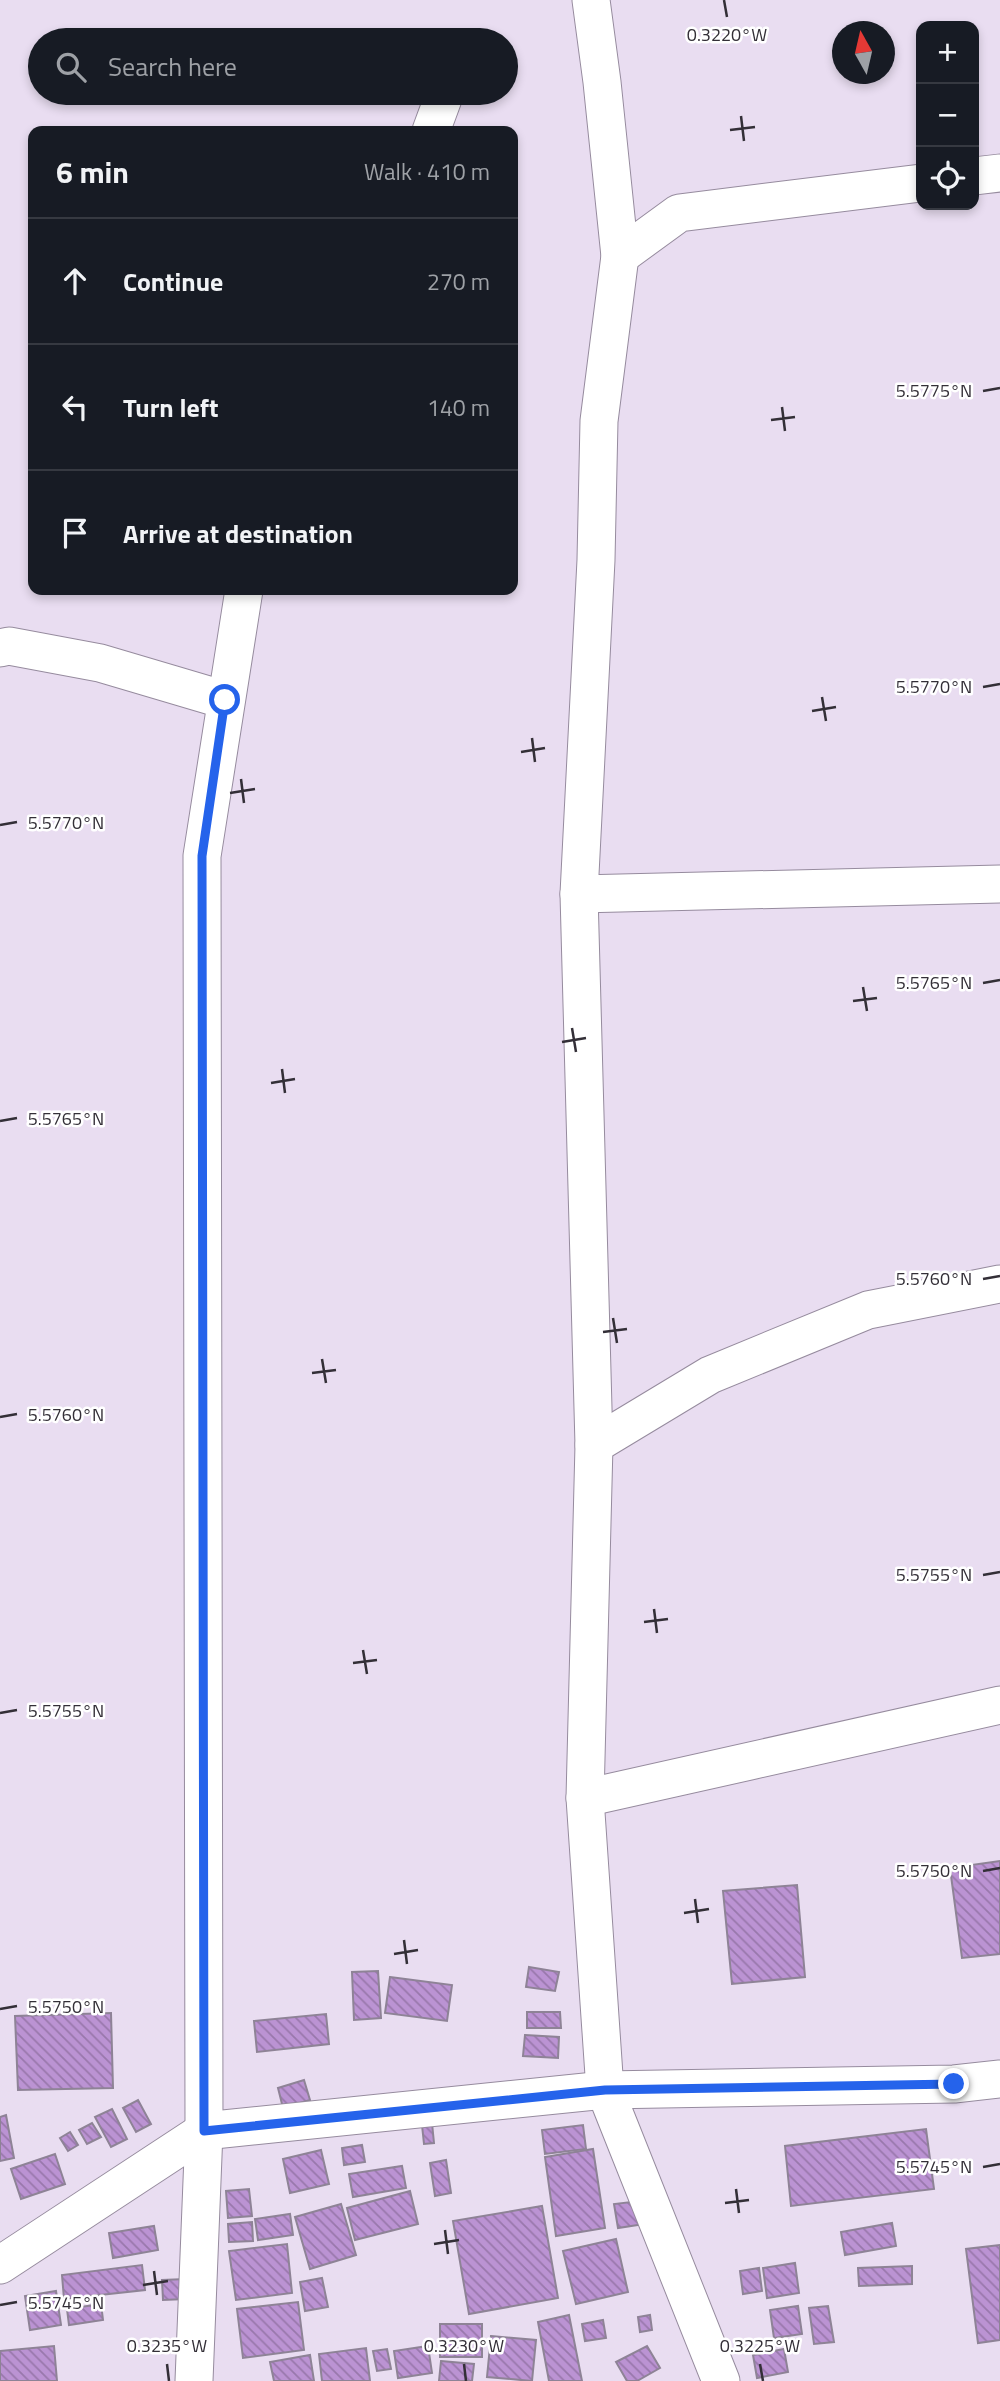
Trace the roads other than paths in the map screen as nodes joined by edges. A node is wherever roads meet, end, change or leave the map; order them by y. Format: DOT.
graph roads {
  1 [pos="591,0"];
  2 [pos="441,105"];
  3 [pos="433,126"];
  4 [pos="1000,173"];
  5 [pos="979,175"];
  6 [pos="916,184"];
  7 [pos="620,256"];
  8 [pos="243,595"];
  9 [pos="0,648"];
  10 [pos="225,700"];
  11 [pos="1000,884"];
  12 [pos="579,894"];
  13 [pos="1000,1284"];
  14 [pos="594,1445"];
  15 [pos="1000,1705"];
  16 [pos="585,1798"];
  17 [pos="1000,2080"];
  18 [pos="605,2090"];
  19 [pos="204,2131"];
  20 [pos="0,2265"];
  21 [pos="194,2381"];
  22 [pos="721,2381"];
  1 -- 7 [label="street"];
  2 -- 3 [label="street"];
  4 -- 5 [label="street"];
  6 -- 7 [label="street"];
  7 -- 12 [label="street"];
  8 -- 10 [label="street"];
  9 -- 10 [label="street"];
  10 -- 19 [label="street"];
  11 -- 12 [label="street"];
  12 -- 14 [label="street"];
  13 -- 14 [label="street"];
  14 -- 16 [label="street"];
  15 -- 16 [label="street"];
  16 -- 18 [label="street"];
  17 -- 18 [label="street"];
  18 -- 19 [label="street"];
  18 -- 22 [label="street"];
  19 -- 20 [label="street"];
  19 -- 21 [label="street"];
}
